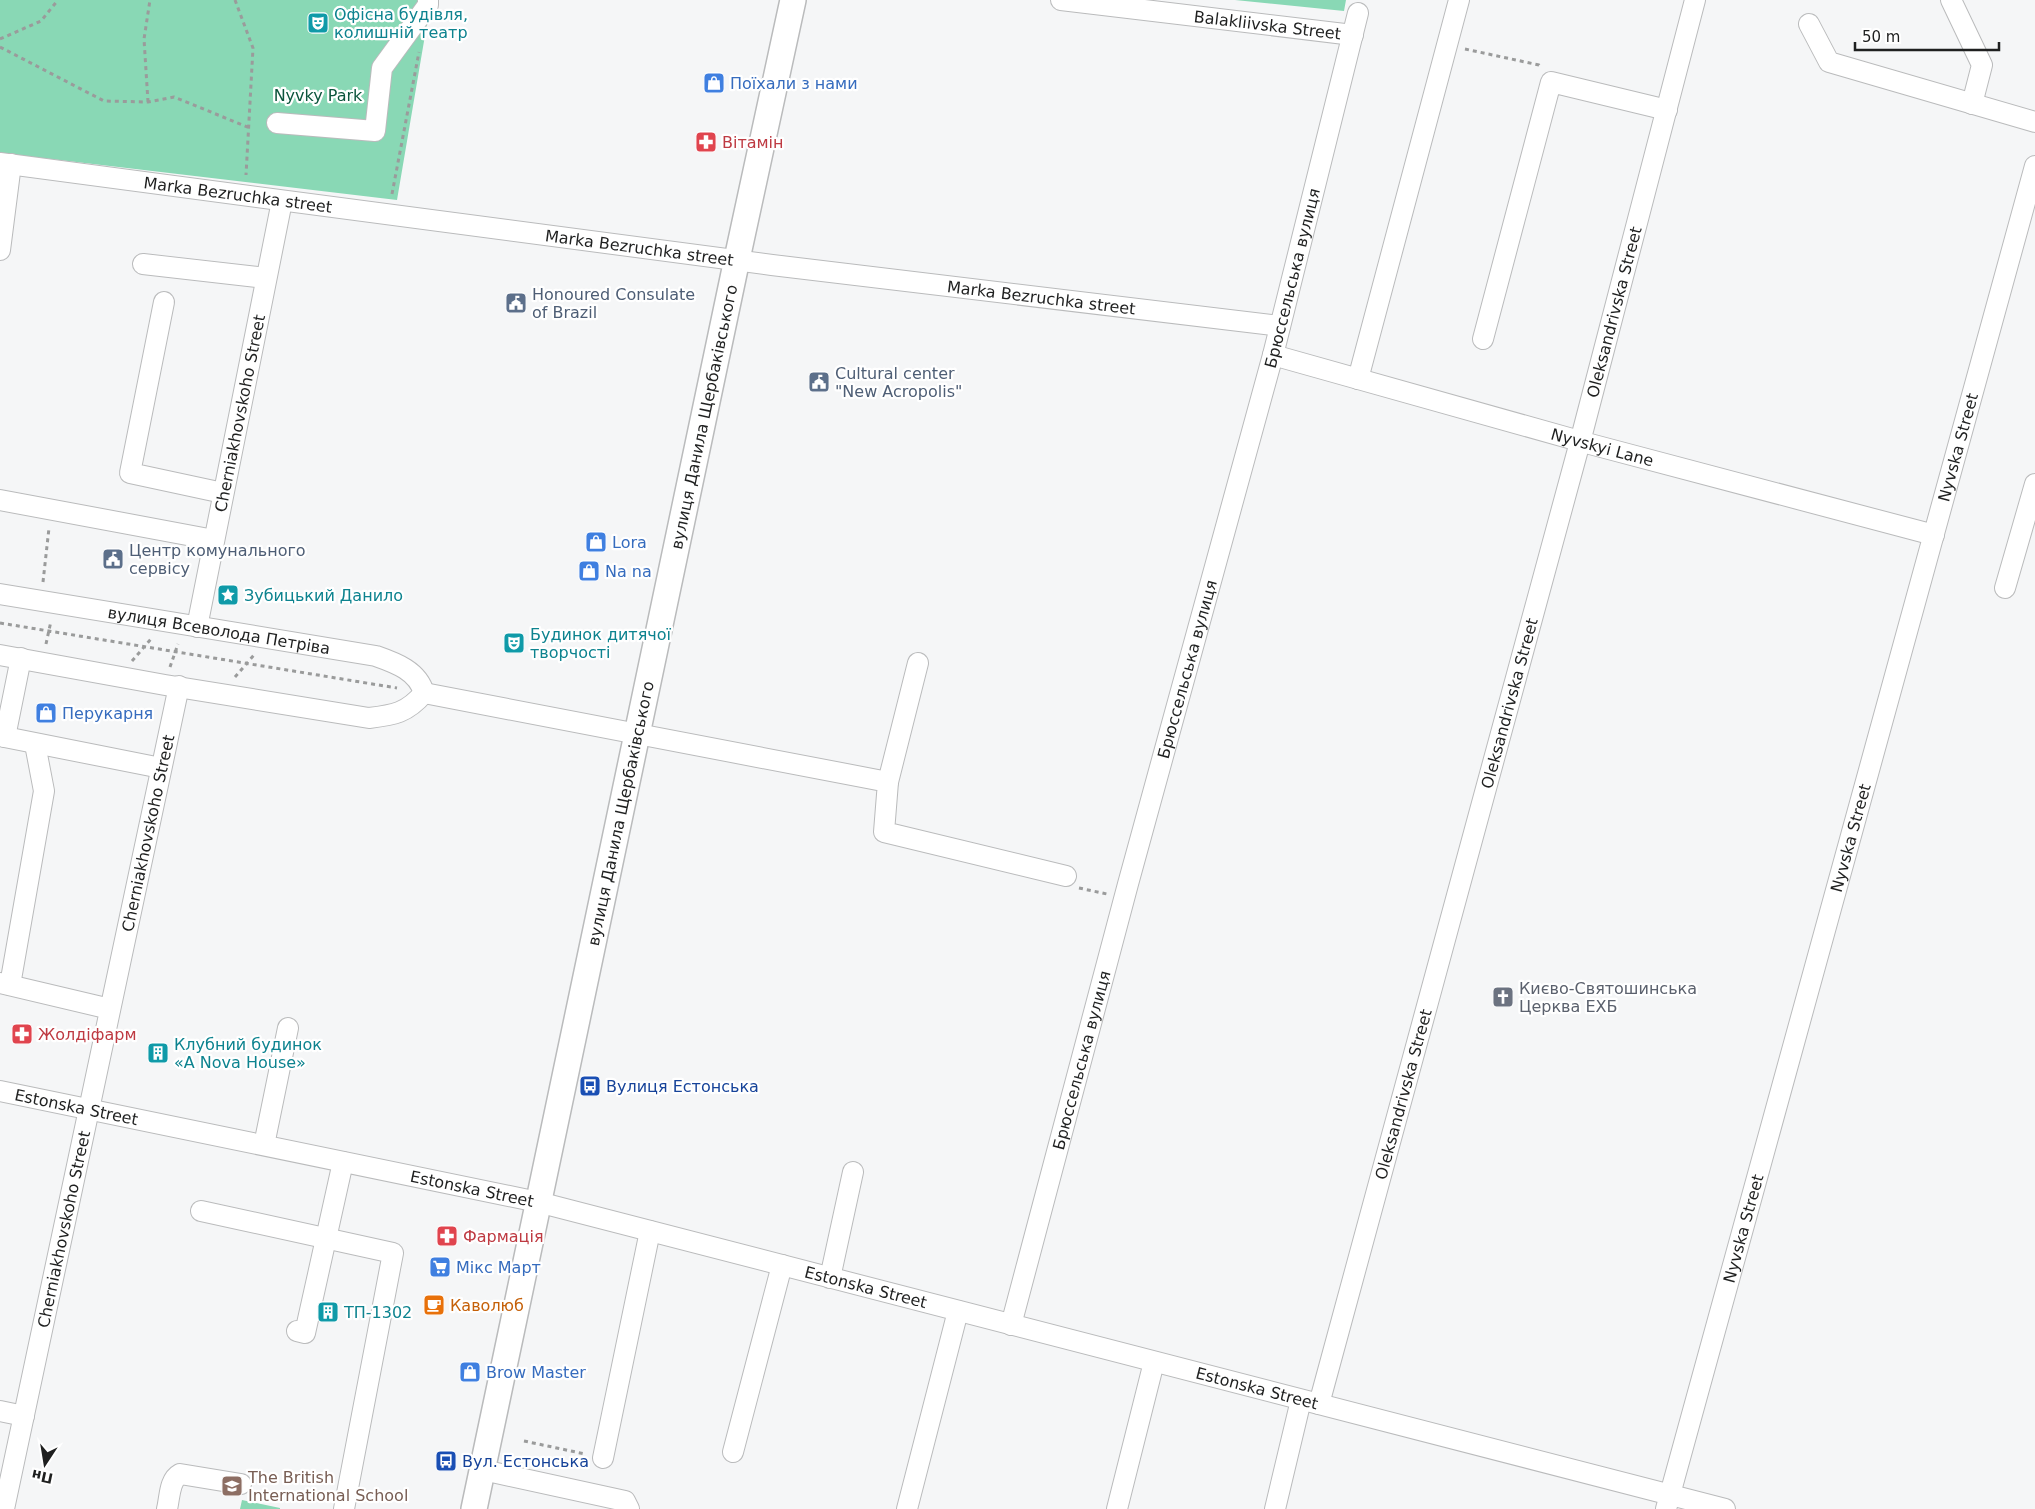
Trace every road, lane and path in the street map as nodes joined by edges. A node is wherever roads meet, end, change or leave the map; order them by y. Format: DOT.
graph roads {
  1 [pos="58,0"];
  2 [pos="150,0"];
  3 [pos="235,0"];
  4 [pos="428,0"];
  5 [pos="793,0"];
  6 [pos="1061,0"];
  7 [pos="1459,0"];
  8 [pos="1695,0"];
  9 [pos="1951,0"];
  10 [pos="1358,13"];
  11 [pos="1809,24"];
  12 [pos="1353,35"];
  13 [pos="0,40"];
  14 [pos="420,42"];
  15 [pos="1447,46"];
  16 [pos="0,47"];
  17 [pos="1551,82"];
  18 [pos="148,102"];
  19 [pos="1972,104"];
  20 [pos="1667,110"];
  21 [pos="2035,122"];
  22 [pos="277,123"];
  23 [pos="250,128"];
  24 [pos="6,164"];
  25 [pos="2035,166"];
  26 [pos="246,175"];
  27 [pos="392,194"];
  28 [pos="282,201"];
  29 [pos="0,250"];
  30 [pos="737,259"];
  31 [pos="143,264"];
  32 [pos="266,278"];
  33 [pos="164,302"];
  34 [pos="1280,326"];
  35 [pos="1483,339"];
  36 [pos="1273,355"];
  37 [pos="1358,379"];
  38 [pos="1580,442"];
  39 [pos="2035,484"];
  40 [pos="223,493"];
  41 [pos="0,500"];
  42 [pos="50,509"];
  43 [pos="1934,535"];
  44 [pos="214,540"];
  45 [pos="44,582"];
  46 [pos="2005,588"];
  47 [pos="0,594"];
  48 [pos="54,603"];
  49 [pos="166,622"];
  50 [pos="0,623"];
  51 [pos="197,627"];
  52 [pos="48,632"];
  53 [pos="268,638"];
  54 [pos="178,644"];
  55 [pos="144,648"];
  56 [pos="175,653"];
  57 [pos="0,655"];
  58 [pos="21,658"];
  59 [pos="43,662"];
  60 [pos="918,663"];
  61 [pos="247,664"];
  62 [pos="118,676"];
  63 [pos="174,678"];
  64 [pos="404,689"];
  65 [pos="222,693"];
  66 [pos="424,693"];
  67 [pos="636,734"];
  68 [pos="2,737"];
  69 [pos="35,744"];
  70 [pos="161,768"];
  71 [pos="888,782"];
  72 [pos="1066,876"];
  73 [pos="1125,897"];
  74 [pos="5,984"];
  75 [pos="110,1009"];
  76 [pos="288,1028"];
  77 [pos="0,1091"];
  78 [pos="89,1109"];
  79 [pos="264,1146"];
  80 [pos="343,1162"];
  81 [pos="853,1172"];
  82 [pos="538,1202"];
  83 [pos="201,1211"];
  84 [pos="650,1231"];
  85 [pos="326,1239"];
  86 [pos="782,1265"];
  87 [pos="830,1278"];
  88 [pos="958,1311"];
  89 [pos="1011,1325"];
  90 [pos="297,1331"];
  91 [pos="1154,1362"];
  92 [pos="1310,1402"];
  93 [pos="0,1411"];
  94 [pos="24,1416"];
  95 [pos="524,1441"];
  96 [pos="733,1452"];
  97 [pos="603,1458"];
  98 [pos="482,1470"];
  99 [pos="241,1484"];
  100 [pos="1668,1502"];
  101 [pos="4,1509"];
  102 [pos="167,1509"];
  103 [pos="344,1509"];
  104 [pos="474,1509"];
  105 [pos="629,1509"];
  106 [pos="907,1509"];
  107 [pos="1117,1509"];
  108 [pos="1275,1509"];
  109 [pos="1725,1509"];
  1 -- 13 [label="path"];
  2 -- 18 [label="path"];
  3 -- 23 [label="path"];
  4 -- 22 [label="street"];
  5 -- 30 [label="main road, вулиця Данила Щербаківського"];
  6 -- 12 [label="street, Balakliivska Street"];
  7 -- 15 [label="street"];
  8 -- 20 [label="street, Oleksandrivska Street"];
  9 -- 19 [label="street"];
  10 -- 12 [label="street, Брюссельська вулиця"];
  11 -- 19 [label="street"];
  12 -- 34 [label="street, Брюссельська вулиця"];
  14 -- 27 [label="path"];
  15 -- 17 [label="path"];
  15 -- 37 [label="street"];
  16 -- 18 [label="path"];
  17 -- 20 [label="street"];
  17 -- 35 [label="street"];
  18 -- 23 [label="path"];
  19 -- 21 [label="street"];
  20 -- 38 [label="street, Oleksandrivska Street"];
  23 -- 26 [label="path"];
  24 -- 28 [label="street, Marka Bezruchka street"];
  24 -- 29 [label="street"];
  25 -- 43 [label="street, Nyvska Street"];
  28 -- 30 [label="street, Marka Bezruchka street"];
  28 -- 32 [label="street, Cherniakhovskoho Street"];
  30 -- 34 [label="street, Marka Bezruchka street"];
  30 -- 67 [label="main road, вулиця Данила Щербаківського"];
  31 -- 32 [label="street"];
  32 -- 40 [label="street, Cherniakhovskoho Street"];
  33 -- 40 [label="street"];
  34 -- 36 [label="street, Брюссельська вулиця"];
  36 -- 37 [label="street, Nyvskyi Lane"];
  36 -- 73 [label="street, Брюссельська вулиця"];
  37 -- 38 [label="street, Nyvskyi Lane"];
  38 -- 43 [label="street, Nyvskyi Lane"];
  38 -- 92 [label="street, Oleksandrivska Street"];
  39 -- 46 [label="street"];
  40 -- 44 [label="street, Cherniakhovskoho Street"];
  41 -- 42 [label="street"];
  42 -- 44 [label="street"];
  42 -- 45 [label="path"];
  43 -- 100 [label="street, Nyvska Street"];
  44 -- 51 [label="street, Cherniakhovskoho Street"];
  47 -- 48 [label="street, вулиця Всеволода Петріва"];
  48 -- 49 [label="street, вулиця Всеволода Петріва"];
  48 -- 52 [label="path"];
  49 -- 51 [label="street, вулиця Всеволода Петріва"];
  49 -- 55 [label="path"];
  50 -- 52 [label="path"];
  51 -- 53 [label="street, вулиця Всеволода Петріва"];
  52 -- 55 [label="path"];
  52 -- 59 [label="path"];
  53 -- 61 [label="path"];
  53 -- 66 [label="street, вулиця Всеволода Петріва"];
  54 -- 56 [label="path"];
  55 -- 56 [label="path"];
  55 -- 62 [label="path"];
  56 -- 61 [label="path"];
  56 -- 63 [label="path"];
  57 -- 58 [label="street"];
  58 -- 59 [label="street"];
  58 -- 68 [label="street"];
  59 -- 62 [label="street"];
  60 -- 71 [label="street"];
  61 -- 64 [label="path"];
  61 -- 65 [label="path"];
  62 -- 63 [label="street"];
  63 -- 65 [label="street"];
  63 -- 70 [label="street, Cherniakhovskoho Street"];
  65 -- 66 [label="street"];
  66 -- 67 [label="street"];
  67 -- 71 [label="street"];
  67 -- 82 [label="main road, вулиця Данила Щербаківського"];
  68 -- 69 [label="street"];
  69 -- 70 [label="street"];
  69 -- 74 [label="street"];
  70 -- 75 [label="street, Cherniakhovskoho Street"];
  71 -- 72 [label="street"];
  72 -- 73 [label="path"];
  73 -- 89 [label="street, Брюссельська вулиця"];
  74 -- 75 [label="street"];
  75 -- 78 [label="street, Cherniakhovskoho Street"];
  76 -- 79 [label="street"];
  77 -- 78 [label="street, Estonska Street"];
  78 -- 79 [label="street, Estonska Street"];
  78 -- 94 [label="street, Cherniakhovskoho Street"];
  79 -- 80 [label="street, Estonska Street"];
  80 -- 82 [label="street, Estonska Street"];
  80 -- 85 [label="street"];
  81 -- 87 [label="street"];
  82 -- 84 [label="street, Estonska Street"];
  82 -- 98 [label="main road, вулиця Данила Щербаківського"];
  83 -- 85 [label="street"];
  84 -- 86 [label="street, Estonska Street"];
  84 -- 97 [label="street"];
  85 -- 90 [label="street"];
  85 -- 103 [label="street"];
  86 -- 87 [label="street, Estonska Street"];
  86 -- 96 [label="street"];
  87 -- 88 [label="street, Estonska Street"];
  88 -- 89 [label="street, Estonska Street"];
  88 -- 106 [label="street"];
  89 -- 91 [label="street, Estonska Street"];
  91 -- 92 [label="street, Estonska Street"];
  91 -- 107 [label="street"];
  92 -- 100 [label="street, Estonska Street"];
  92 -- 108 [label="street, Oleksandrivska Street"];
  93 -- 94 [label="street"];
  94 -- 101 [label="street, Cherniakhovskoho Street"];
  95 -- 97 [label="path"];
  98 -- 104 [label="main road, вулиця Данила Щербаківського"];
  98 -- 105 [label="street"];
  99 -- 102 [label="street"];
  100 -- 109 [label="street, Estonska Street"];
}
